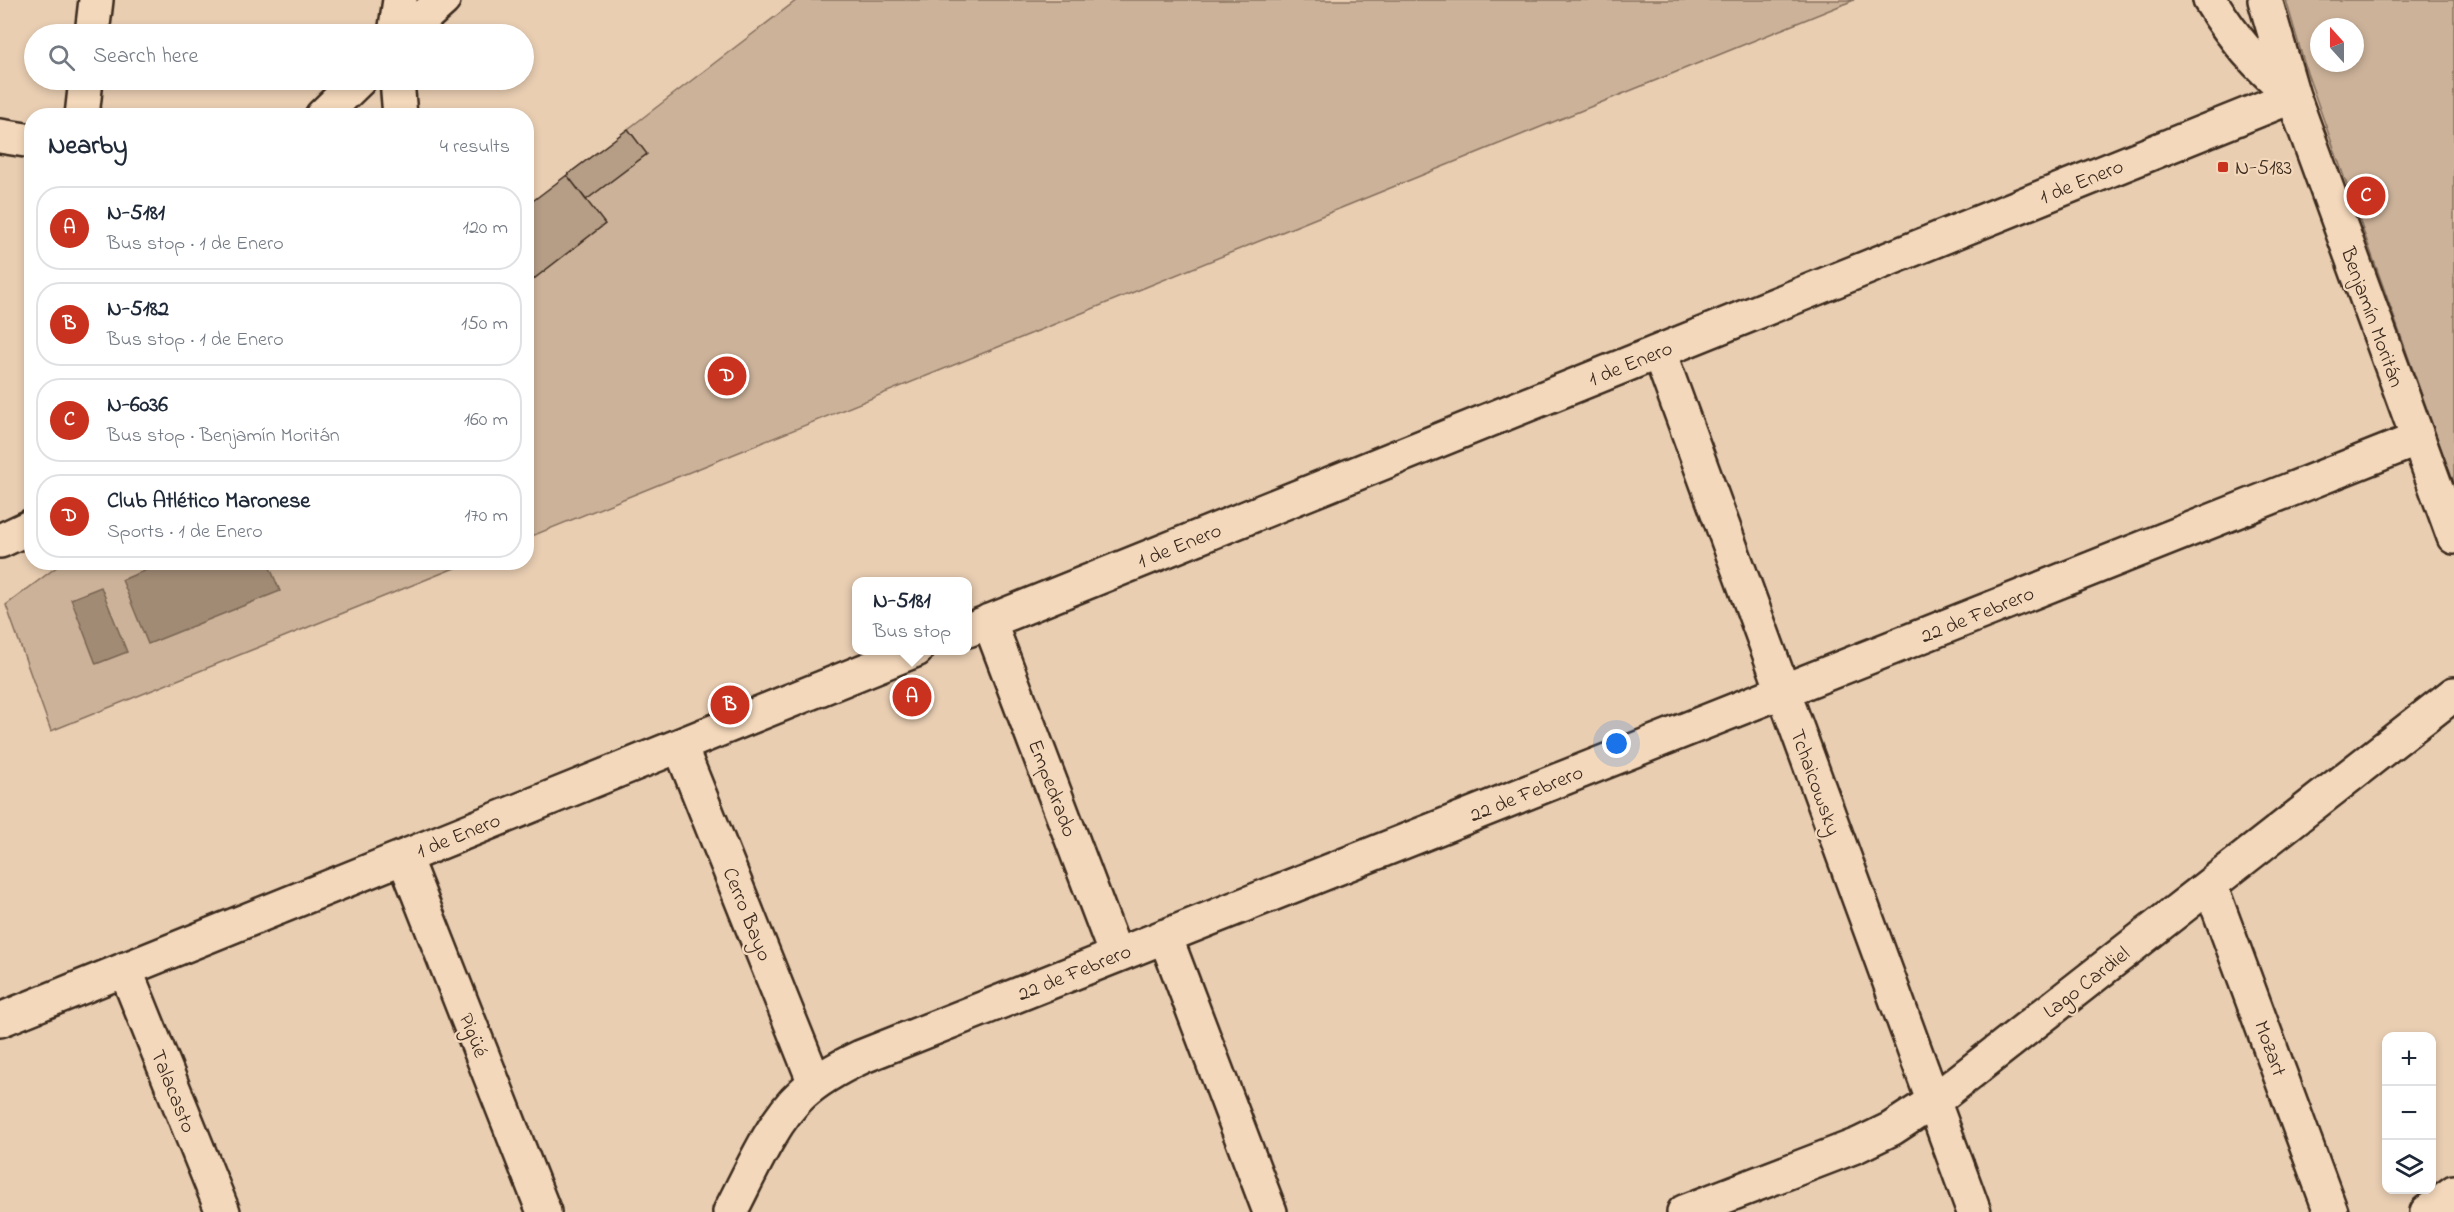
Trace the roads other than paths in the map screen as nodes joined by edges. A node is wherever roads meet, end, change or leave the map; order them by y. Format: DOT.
graph roads {
  1 [pos="96,0"];
  2 [pos="400,0"];
  3 [pos="443,0"];
  4 [pos="2210,0"];
  5 [pos="2265,0"];
  6 [pos="93,24"];
  7 [pos="396,24"];
  8 [pos="416,24"];
  9 [pos="85,90"];
  10 [pos="349,90"];
  11 [pos="398,90"];
  12 [pos="2293,96"];
  13 [pos="83,108"];
  14 [pos="330,108"];
  15 [pos="399,108"];
  16 [pos="0,136"];
  17 [pos="24,140"];
  18 [pos="1659,352"];
  19 [pos="2418,439"];
  20 [pos="24,530"];
  21 [pos="2454,537"];
  22 [pos="0,541"];
  23 [pos="978,625"];
  24 [pos="906,655"];
  25 [pos="1783,691"];
  26 [pos="2454,694"];
  27 [pos="680,746"];
  28 [pos="404,857"];
  29 [pos="2210,885"];
  30 [pos="1165,936"];
  31 [pos="1116,956"];
  32 [pos="125,969"];
  33 [pos="0,1020"];
  34 [pos="815,1083"];
  35 [pos="1934,1101"];
  36 [pos="2454,1192"];
  37 [pos="223,1212"];
  38 [pos="544,1212"];
  39 [pos="730,1212"];
  40 [pos="1270,1212"];
  41 [pos="1684,1212"];
  42 [pos="1974,1212"];
  43 [pos="2331,1212"];
  44 [pos="2427,1212"];
  1 -- 6 [label="street"];
  2 -- 7 [label="street"];
  3 -- 8 [label="street"];
  4 -- 12 [label="street"];
  5 -- 12 [label="street, Benjamín Moritán"];
  9 -- 13 [label="street"];
  10 -- 14 [label="street"];
  11 -- 15 [label="street"];
  12 -- 18 [label="street, 1 de Enero"];
  12 -- 19 [label="street, Benjamín Moritán"];
  16 -- 17 [label="street"];
  18 -- 23 [label="street, 1 de Enero"];
  18 -- 25 [label="street, Tchaicowsky"];
  19 -- 21 [label="street, Benjamín Moritán"];
  19 -- 25 [label="street, 22 de Febrero"];
  20 -- 22 [label="street"];
  23 -- 31 [label="street, Empedrado"];
  24 -- 27 [label="street, 1 de Enero"];
  25 -- 30 [label="street, 22 de Febrero"];
  25 -- 35 [label="street, Tchaicowsky"];
  26 -- 29 [label="street, Lago Cardiel"];
  27 -- 28 [label="street, 1 de Enero"];
  27 -- 34 [label="street, Cerro Bayo"];
  28 -- 32 [label="street, 1 de Enero"];
  28 -- 38 [label="street, Pigüé"];
  29 -- 35 [label="street, Lago Cardiel"];
  29 -- 43 [label="street, Mozart"];
  30 -- 31 [label="street, 22 de Febrero"];
  30 -- 40 [label="street"];
  31 -- 34 [label="street, 22 de Febrero"];
  32 -- 33 [label="street, 1 de Enero"];
  32 -- 37 [label="street, Talacasto"];
  34 -- 39 [label="street, 22 de Febrero"];
  35 -- 41 [label="street, Lago Cardiel"];
  35 -- 42 [label="street, Tchaicowsky"];
  36 -- 44 [label="street"];
}
